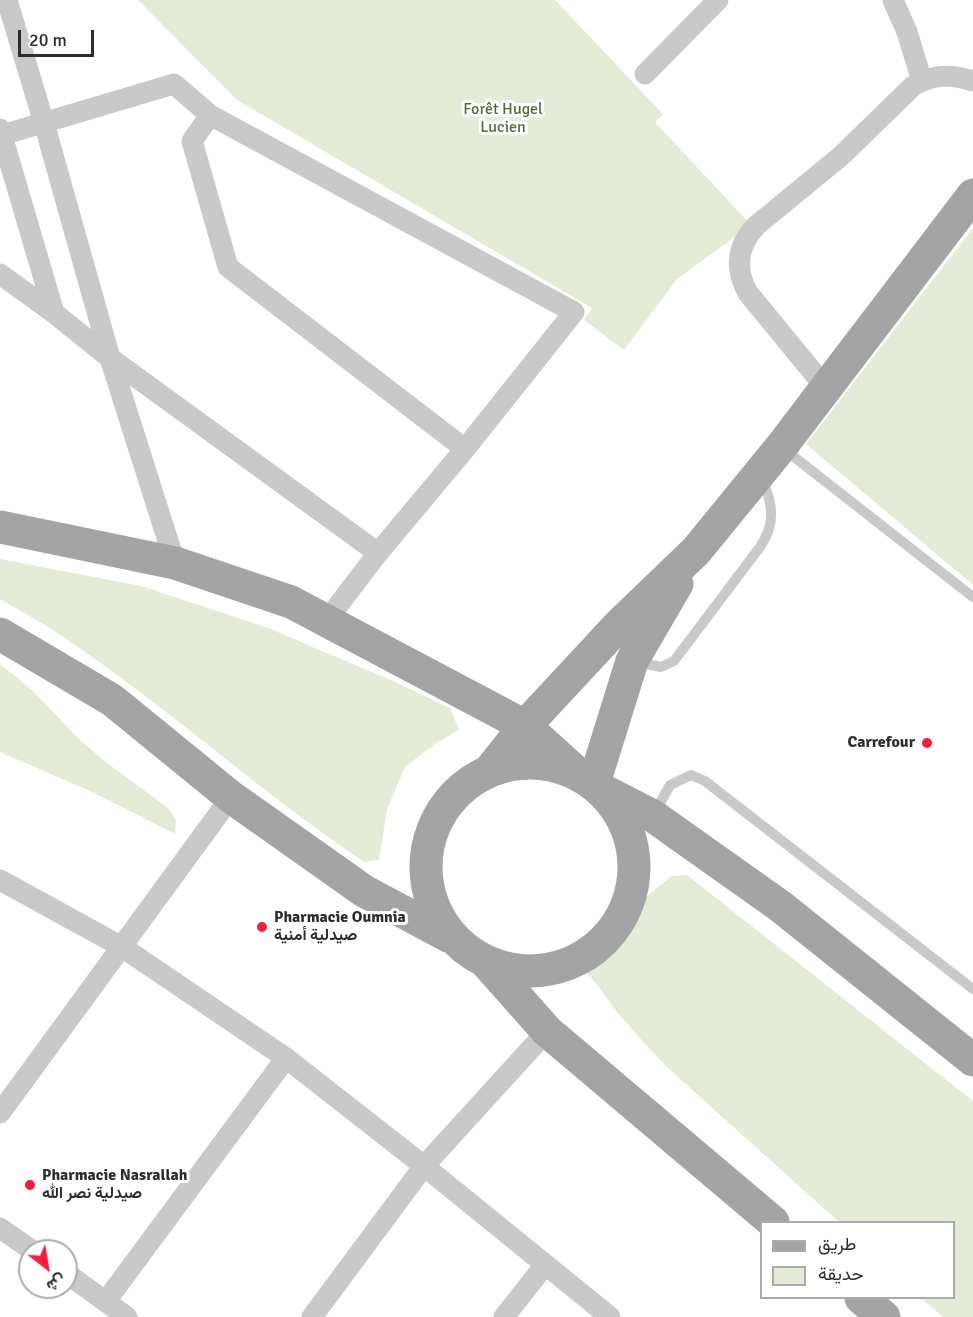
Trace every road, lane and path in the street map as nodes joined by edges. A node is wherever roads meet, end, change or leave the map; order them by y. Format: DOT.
graph roads {
  1 [pos="7,0"];
  2 [pos="718,0"];
  3 [pos="893,0"];
  4 [pos="645,75"];
  5 [pos="922,81"];
  6 [pos="973,81"];
  7 [pos="210,115"];
  8 [pos="45,123"];
  9 [pos="1,132"];
  10 [pos="973,195"];
  11 [pos="0,274"];
  12 [pos="54,313"];
  13 [pos="110,358"];
  14 [pos="826,388"];
  15 [pos="781,447"];
  16 [pos="465,449"];
  17 [pos="759,473"];
  18 [pos="0,527"];
  19 [pos="696,551"];
  20 [pos="378,553"];
  21 [pos="175,563"];
  22 [pos="973,597"];
  23 [pos="327,620"];
  24 [pos="0,634"];
  25 [pos="632,661"];
  26 [pos="525,726"];
  27 [pos="490,770"];
  28 [pos="593,784"];
  29 [pos="231,797"];
  30 [pos="653,816"];
  31 [pos="0,880"];
  32 [pos="122,947"];
  33 [pos="471,950"];
  34 [pos="973,988"];
  35 [pos="547,1030"];
  36 [pos="286,1058"];
  37 [pos="973,1060"];
  38 [pos="0,1113"];
  39 [pos="424,1166"];
  40 [pos="772,1221"];
  41 [pos="0,1228"];
  42 [pos="18,1241"];
  43 [pos="546,1265"];
  44 [pos="78,1282"];
  45 [pos="862,1299"];
  46 [pos="106,1301"];
  47 [pos="127,1317"];
  48 [pos="312,1317"];
  49 [pos="504,1317"];
  50 [pos="610,1317"];
  51 [pos="884,1317"];
  1 -- 8 [label="street"];
  2 -- 4 [label="street"];
  3 -- 5 [label="street"];
  5 -- 6 [label="street"];
  5 -- 14 [label="street"];
  7 -- 8 [label="street"];
  7 -- 16 [label="street"];
  7 -- 16 [label="street"];
  8 -- 9 [label="street"];
  8 -- 13 [label="street"];
  9 -- 12 [label="street"];
  10 -- 14 [label="main road"];
  11 -- 12 [label="street"];
  12 -- 13 [label="street"];
  13 -- 20 [label="street"];
  13 -- 21 [label="street"];
  14 -- 15 [label="main road"];
  15 -- 17 [label="main road"];
  15 -- 22 [label="lane"];
  16 -- 20 [label="street"];
  17 -- 19 [label="main road"];
  17 -- 25 [label="lane"];
  18 -- 21 [label="main road"];
  19 -- 25 [label="main road"];
  19 -- 26 [label="main road"];
  20 -- 23 [label="street"];
  21 -- 23 [label="main road"];
  23 -- 26 [label="main road"];
  24 -- 29 [label="main road"];
  25 -- 28 [label="main road"];
  26 -- 27 [label="main road"];
  26 -- 28 [label="main road"];
  27 -- 28 [label="main road"];
  27 -- 33 [label="main road"];
  28 -- 30 [label="main road"];
  28 -- 33 [label="main road"];
  29 -- 32 [label="street"];
  29 -- 33 [label="main road"];
  30 -- 34 [label="lane"];
  30 -- 37 [label="main road"];
  31 -- 32 [label="street"];
  32 -- 36 [label="street"];
  32 -- 38 [label="street"];
  33 -- 35 [label="main road"];
  35 -- 39 [label="street"];
  35 -- 40 [label="main road"];
  36 -- 39 [label="street"];
  36 -- 46 [label="street"];
  39 -- 43 [label="street"];
  39 -- 48 [label="street"];
  41 -- 42 [label="street"];
  43 -- 49 [label="street"];
  43 -- 50 [label="street"];
  44 -- 46 [label="street"];
  45 -- 51 [label="main road"];
  46 -- 47 [label="street"];
}
